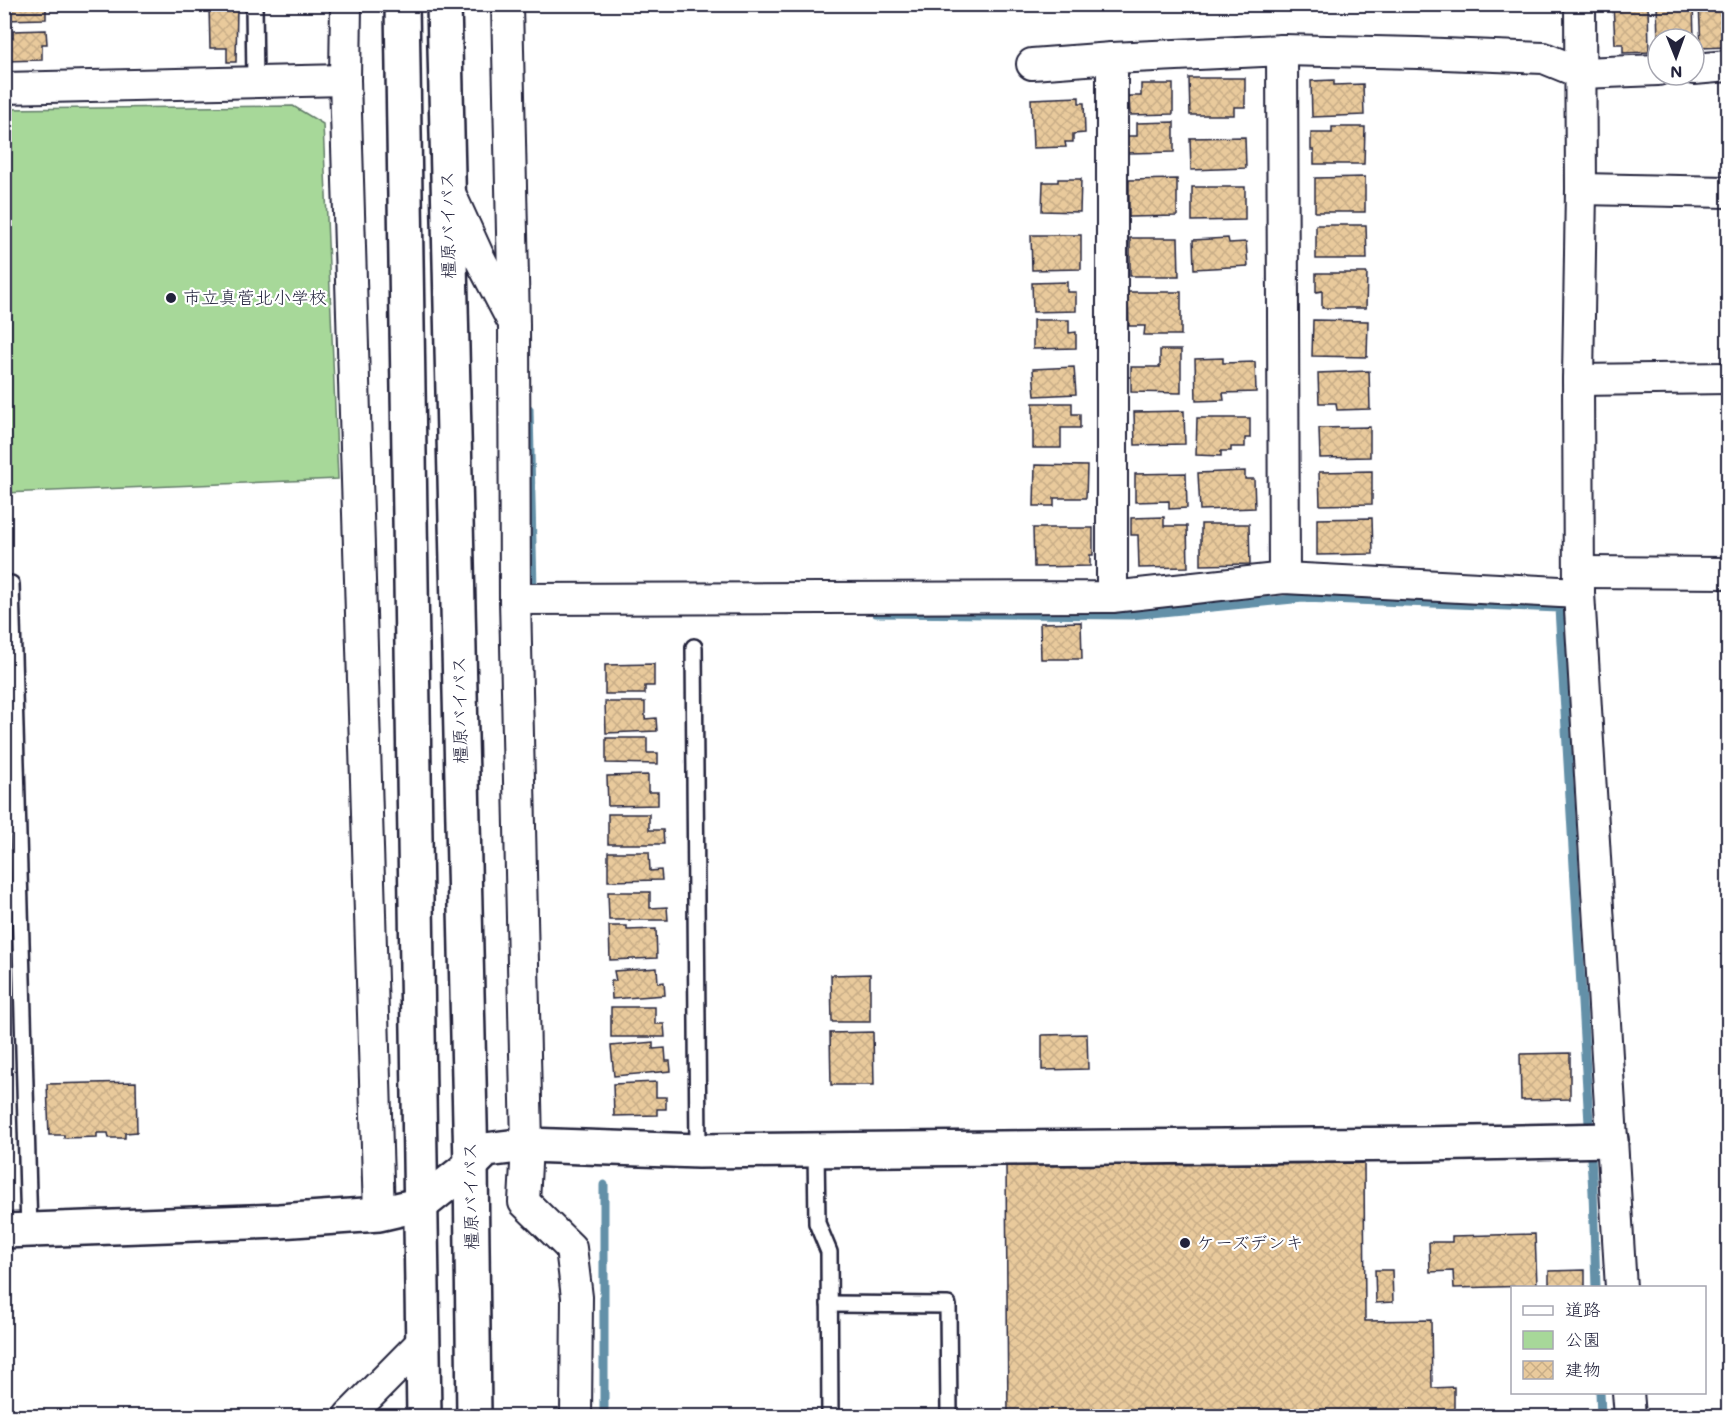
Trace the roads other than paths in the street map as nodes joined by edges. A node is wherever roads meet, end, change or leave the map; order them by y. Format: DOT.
graph roads {
  1 [pos="254,4"];
  2 [pos="346,4"];
  3 [pos="402,4"];
  4 [pos="444,4"];
  5 [pos="507,4"];
  6 [pos="1580,4"];
  7 [pos="1282,50"];
  8 [pos="1112,58"];
  9 [pos="1032,64"];
  10 [pos="1728,66"];
  11 [pos="1706,68"];
  12 [pos="1646,70"];
  13 [pos="1581,73"];
  14 [pos="345,80"];
  15 [pos="255,82"];
  16 [pos="4,88"];
  17 [pos="447,186"];
  18 [pos="1581,189"];
  19 [pos="1728,192"];
  20 [pos="514,324"];
  21 [pos="1728,378"];
  22 [pos="1578,380"];
  23 [pos="1728,573"];
  24 [pos="1284,578"];
  25 [pos="1580,583"];
  26 [pos="11,584"];
  27 [pos="1112,597"];
  28 [pos="515,599"];
  29 [pos="694,647"];
  30 [pos="1611,1140"];
  31 [pos="527,1145"];
  32 [pos="816,1150"];
  33 [pos="698,1151"];
  34 [pos="471,1165"];
  35 [pos="422,1204"];
  36 [pos="379,1214"];
  37 [pos="17,1231"];
  38 [pos="1621,1286"];
  39 [pos="829,1304"];
  40 [pos="424,1340"];
  41 [pos="1628,1394"];
  42 [pos="349,1416"];
  43 [pos="424,1416"];
  44 [pos="474,1416"];
  45 [pos="576,1416"];
  46 [pos="830,1416"];
  47 [pos="949,1416"];
  48 [pos="1630,1416"];
  1 -- 15 [label="lane"];
  2 -- 14 [label="street"];
  3 -- 35 [label="main road"];
  4 -- 17 [label="main road, 橿原バイパス"];
  5 -- 20 [label="street"];
  6 -- 13 [label="street"];
  7 -- 8 [label="street"];
  7 -- 13 [label="street"];
  7 -- 24 [label="street"];
  8 -- 9 [label="street"];
  8 -- 27 [label="street"];
  10 -- 11 [label="street"];
  12 -- 13 [label="street"];
  13 -- 18 [label="street"];
  14 -- 15 [label="street"];
  14 -- 36 [label="street"];
  15 -- 16 [label="street"];
  17 -- 20 [label="street"];
  17 -- 34 [label="main road, 橿原バイパス"];
  18 -- 19 [label="street"];
  18 -- 22 [label="street"];
  20 -- 28 [label="street"];
  21 -- 22 [label="street"];
  22 -- 25 [label="street"];
  23 -- 25 [label="street"];
  24 -- 25 [label="street"];
  24 -- 27 [label="street"];
  25 -- 30 [label="street"];
  26 -- 37 [label="lane"];
  27 -- 28 [label="street"];
  28 -- 31 [label="street"];
  29 -- 33 [label="lane"];
  30 -- 32 [label="main road"];
  30 -- 38 [label="street"];
  31 -- 33 [label="main road"];
  31 -- 34 [label="main road"];
  31 -- 45 [label="street"];
  32 -- 33 [label="main road"];
  32 -- 39 [label="lane"];
  34 -- 35 [label="main road"];
  34 -- 44 [label="main road, 橿原バイパス"];
  35 -- 36 [label="main road"];
  35 -- 40 [label="main road"];
  36 -- 37 [label="main road"];
  39 -- 46 [label="lane"];
  39 -- 47 [label="lane"];
  40 -- 42 [label="street"];
  40 -- 43 [label="main road"];
  41 -- 48 [label="street"];
}
